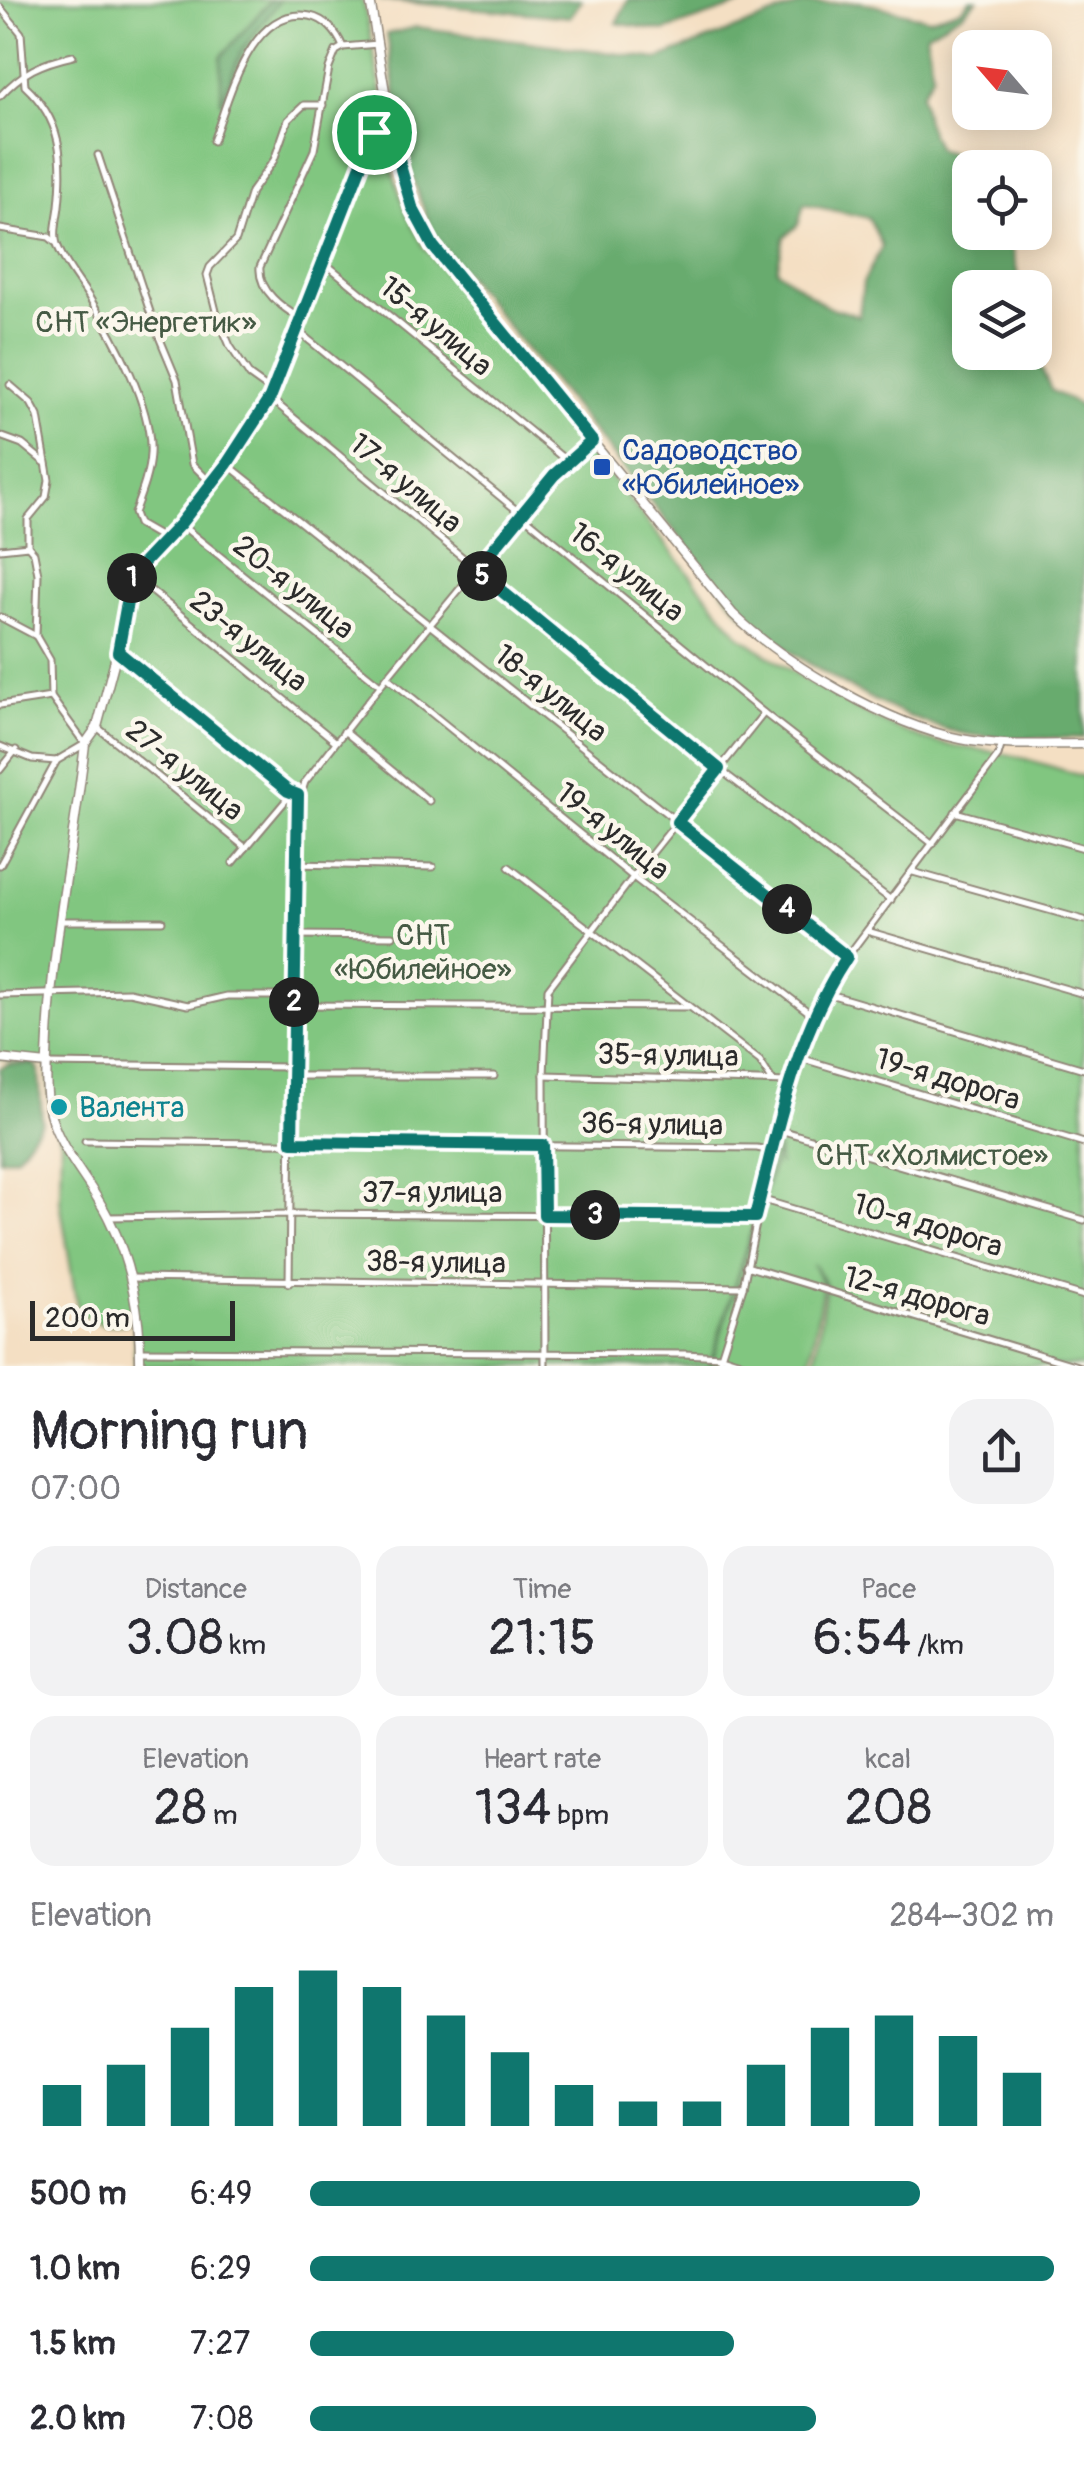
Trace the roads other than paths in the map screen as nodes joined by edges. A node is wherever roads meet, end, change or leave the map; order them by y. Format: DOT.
graph roads {
  1 [pos="370,0"];
  2 [pos="0,7"];
  3 [pos="378,44"];
  4 [pos="343,46"];
  5 [pos="73,56"];
  6 [pos="22,73"];
  7 [pos="0,96"];
  8 [pos="322,105"];
  9 [pos="391,116"];
  10 [pos="213,141"];
  11 [pos="98,156"];
  12 [pos="0,230"];
  13 [pos="57,244"];
  14 [pos="323,262"];
  15 [pos="301,319"];
  16 [pos="297,330"];
  17 [pos="10,385"];
  18 [pos="271,395"];
  19 [pos="0,436"];
  20 [pos="592,441"];
  21 [pos="568,462"];
  22 [pos="47,464"];
  23 [pos="227,464"];
  24 [pos="211,484"];
  25 [pos="520,516"];
  26 [pos="180,524"];
  27 [pos="164,539"];
  28 [pos="28,546"];
  29 [pos="0,549"];
  30 [pos="476,570"];
  31 [pos="132,575"];
  32 [pos="0,617"];
  33 [pos="430,625"];
  34 [pos="36,636"];
  35 [pos="118,652"];
  36 [pos="387,676"];
  37 [pos="380,684"];
  38 [pos="52,697"];
  39 [pos="0,706"];
  40 [pos="764,713"];
  41 [pos="97,727"];
  42 [pos="344,731"];
  43 [pos="336,741"];
  44 [pos="1002,742"];
  45 [pos="85,744"];
  46 [pos="1084,744"];
  47 [pos="0,746"];
  48 [pos="16,750"];
  49 [pos="56,761"];
  50 [pos="719,769"];
  51 [pos="0,770"];
  52 [pos="298,795"];
  53 [pos="429,801"];
  54 [pos="955,812"];
  55 [pos="677,822"];
  56 [pos="933,844"];
  57 [pos="0,848"];
  58 [pos="246,848"];
  59 [pos="1084,848"];
  60 [pos="8,851"];
  61 [pos="0,864"];
  62 [pos="233,864"];
  63 [pos="294,864"];
  64 [pos="432,867"];
  65 [pos="509,868"];
  66 [pos="912,872"];
  67 [pos="632,877"];
  68 [pos="891,900"];
  69 [pos="61,920"];
  70 [pos="162,920"];
  71 [pos="1084,920"];
  72 [pos="590,931"];
  73 [pos="867,931"];
  74 [pos="296,934"];
  75 [pos="394,936"];
  76 [pos="847,957"];
  77 [pos="50,993"];
  78 [pos="826,993"];
  79 [pos="1084,994"];
  80 [pos="0,995"];
  81 [pos="294,996"];
  82 [pos="294,1005"];
  83 [pos="545,1006"];
  84 [pos="688,1007"];
  85 [pos="815,1017"];
  86 [pos="800,1058"];
  87 [pos="0,1059"];
  88 [pos="47,1064"];
  89 [pos="292,1067"];
  90 [pos="1084,1069"];
  91 [pos="292,1076"];
  92 [pos="494,1076"];
  93 [pos="544,1076"];
  94 [pos="772,1080"];
  95 [pos="791,1082"];
  96 [pos="777,1129"];
  97 [pos="85,1142"];
  98 [pos="292,1142"];
  99 [pos="1084,1143"];
  100 [pos="543,1145"];
  101 [pos="771,1151"];
  102 [pos="760,1199"];
  103 [pos="291,1214"];
  104 [pos="544,1215"];
  105 [pos="109,1217"];
  106 [pos="755,1217"];
  107 [pos="1084,1220"];
  108 [pos="746,1266"];
  109 [pos="129,1278"];
  110 [pos="290,1283"];
  111 [pos="544,1286"];
  112 [pos="743,1287"];
  113 [pos="1084,1296"];
  114 [pos="140,1351"];
  115 [pos="545,1355"];
  116 [pos="721,1356"];
  117 [pos="140,1366"];
  118 [pos="545,1366"];
  119 [pos="718,1366"];
  120 [pos="753,1366"];
  121 [pos="1077,1366"];
  1 -- 3 [label="street"];
  2 -- 6 [label="street"];
  3 -- 4 [label="street"];
  3 -- 9 [label="street"];
  4 -- 8 [label="street"];
  4 -- 10 [label="street"];
  5 -- 6 [label="street"];
  6 -- 7 [label="street"];
  6 -- 13 [label="street"];
  8 -- 15 [label="street"];
  8 -- 18 [label="street, 17-я улица"];
  9 -- 14 [label="street"];
  9 -- 20 [label="street"];
  11 -- 24 [label="street"];
  12 -- 13 [label="street"];
  13 -- 27 [label="street"];
  14 -- 15 [label="street"];
  14 -- 21 [label="street, 15-я улица"];
  15 -- 16 [label="street"];
  16 -- 18 [label="street"];
  16 -- 25 [label="street, 16-я улица"];
  17 -- 22 [label="street"];
  18 -- 23 [label="street"];
  18 -- 30 [label="street, 17-я улица"];
  19 -- 22 [label="street"];
  20 -- 21 [label="street"];
  20 -- 44 [label="street"];
  21 -- 25 [label="street"];
  22 -- 28 [label="street"];
  23 -- 24 [label="street"];
  23 -- 33 [label="street, 18-я улица"];
  24 -- 26 [label="street"];
  25 -- 30 [label="street"];
  25 -- 40 [label="street, 16-я улица"];
  26 -- 27 [label="street"];
  26 -- 37 [label="street, 20-я улица"];
  27 -- 31 [label="street"];
  28 -- 29 [label="street"];
  28 -- 34 [label="street"];
  30 -- 33 [label="street"];
  30 -- 50 [label="street, 17-я улица"];
  31 -- 35 [label="street"];
  31 -- 43 [label="street, 23-я улица"];
  32 -- 34 [label="street"];
  33 -- 36 [label="street"];
  33 -- 55 [label="street, 18-я улица"];
  34 -- 38 [label="street"];
  35 -- 41 [label="street"];
  35 -- 52 [label="street"];
  36 -- 37 [label="street"];
  36 -- 67 [label="street, 19-я улица"];
  37 -- 42 [label="street"];
  38 -- 39 [label="street"];
  38 -- 45 [label="street"];
  40 -- 50 [label="street"];
  40 -- 56 [label="street, 16-я улица"];
  41 -- 45 [label="street"];
  41 -- 58 [label="street, 27-я улица"];
  42 -- 43 [label="street"];
  42 -- 53 [label="street"];
  43 -- 52 [label="street"];
  44 -- 46 [label="street"];
  44 -- 54 [label="street"];
  45 -- 49 [label="street"];
  45 -- 69 [label="street"];
  47 -- 48 [label="street"];
  48 -- 49 [label="street"];
  48 -- 51 [label="street"];
  49 -- 60 [label="street"];
  50 -- 55 [label="street"];
  50 -- 68 [label="street, 17-я улица"];
  52 -- 58 [label="street"];
  52 -- 63 [label="street"];
  54 -- 56 [label="street"];
  54 -- 59 [label="street"];
  55 -- 67 [label="street"];
  55 -- 76 [label="street, 18-я улица"];
  56 -- 66 [label="street"];
  57 -- 60 [label="street"];
  58 -- 62 [label="street"];
  60 -- 61 [label="street"];
  63 -- 64 [label="street"];
  63 -- 74 [label="street"];
  65 -- 72 [label="street"];
  66 -- 68 [label="street"];
  66 -- 71 [label="street"];
  67 -- 72 [label="street"];
  67 -- 85 [label="street, 19-я улица"];
  68 -- 73 [label="street"];
  69 -- 70 [label="street"];
  69 -- 77 [label="street"];
  72 -- 83 [label="street"];
  72 -- 84 [label="street"];
  73 -- 76 [label="street"];
  73 -- 79 [label="street"];
  74 -- 75 [label="street"];
  74 -- 81 [label="street"];
  76 -- 78 [label="street"];
  77 -- 80 [label="street"];
  77 -- 81 [label="street"];
  77 -- 88 [label="street"];
  78 -- 85 [label="street"];
  78 -- 90 [label="street"];
  81 -- 82 [label="street"];
  82 -- 83 [label="street"];
  82 -- 89 [label="street"];
  83 -- 84 [label="street"];
  83 -- 93 [label="street"];
  84 -- 94 [label="street"];
  85 -- 86 [label="street"];
  86 -- 95 [label="street"];
  86 -- 99 [label="street, 19-я дорога"];
  87 -- 88 [label="street"];
  88 -- 89 [label="street"];
  88 -- 105 [label="street"];
  89 -- 91 [label="street"];
  91 -- 92 [label="street"];
  91 -- 98 [label="street"];
  93 -- 94 [label="street, 35-я улица"];
  93 -- 100 [label="street"];
  94 -- 95 [label="street, 35-я улица"];
  95 -- 96 [label="street"];
  96 -- 101 [label="street"];
  96 -- 107 [label="street"];
  97 -- 98 [label="street, 36-я улица"];
  98 -- 100 [label="street, 36-я улица"];
  98 -- 103 [label="street"];
  100 -- 101 [label="street, 36-я улица"];
  100 -- 104 [label="street"];
  101 -- 102 [label="street"];
  102 -- 106 [label="street"];
  102 -- 113 [label="street, 10-я дорога"];
  103 -- 104 [label="street, 37-я улица"];
  103 -- 105 [label="street, 37-я улица"];
  103 -- 110 [label="street"];
  104 -- 106 [label="street, 37-я улица"];
  104 -- 111 [label="street"];
  105 -- 109 [label="street"];
  106 -- 108 [label="street"];
  108 -- 112 [label="street"];
  108 -- 121 [label="street, 12-я дорога"];
  109 -- 110 [label="street, 38-я улица"];
  109 -- 114 [label="street"];
  110 -- 111 [label="street, 38-я улица"];
  111 -- 112 [label="street, 38-я улица"];
  111 -- 115 [label="street"];
  112 -- 116 [label="street"];
  114 -- 115 [label="street"];
  114 -- 117 [label="street"];
  115 -- 116 [label="street"];
  115 -- 118 [label="street"];
  116 -- 119 [label="street"];
  116 -- 120 [label="street"];
}
